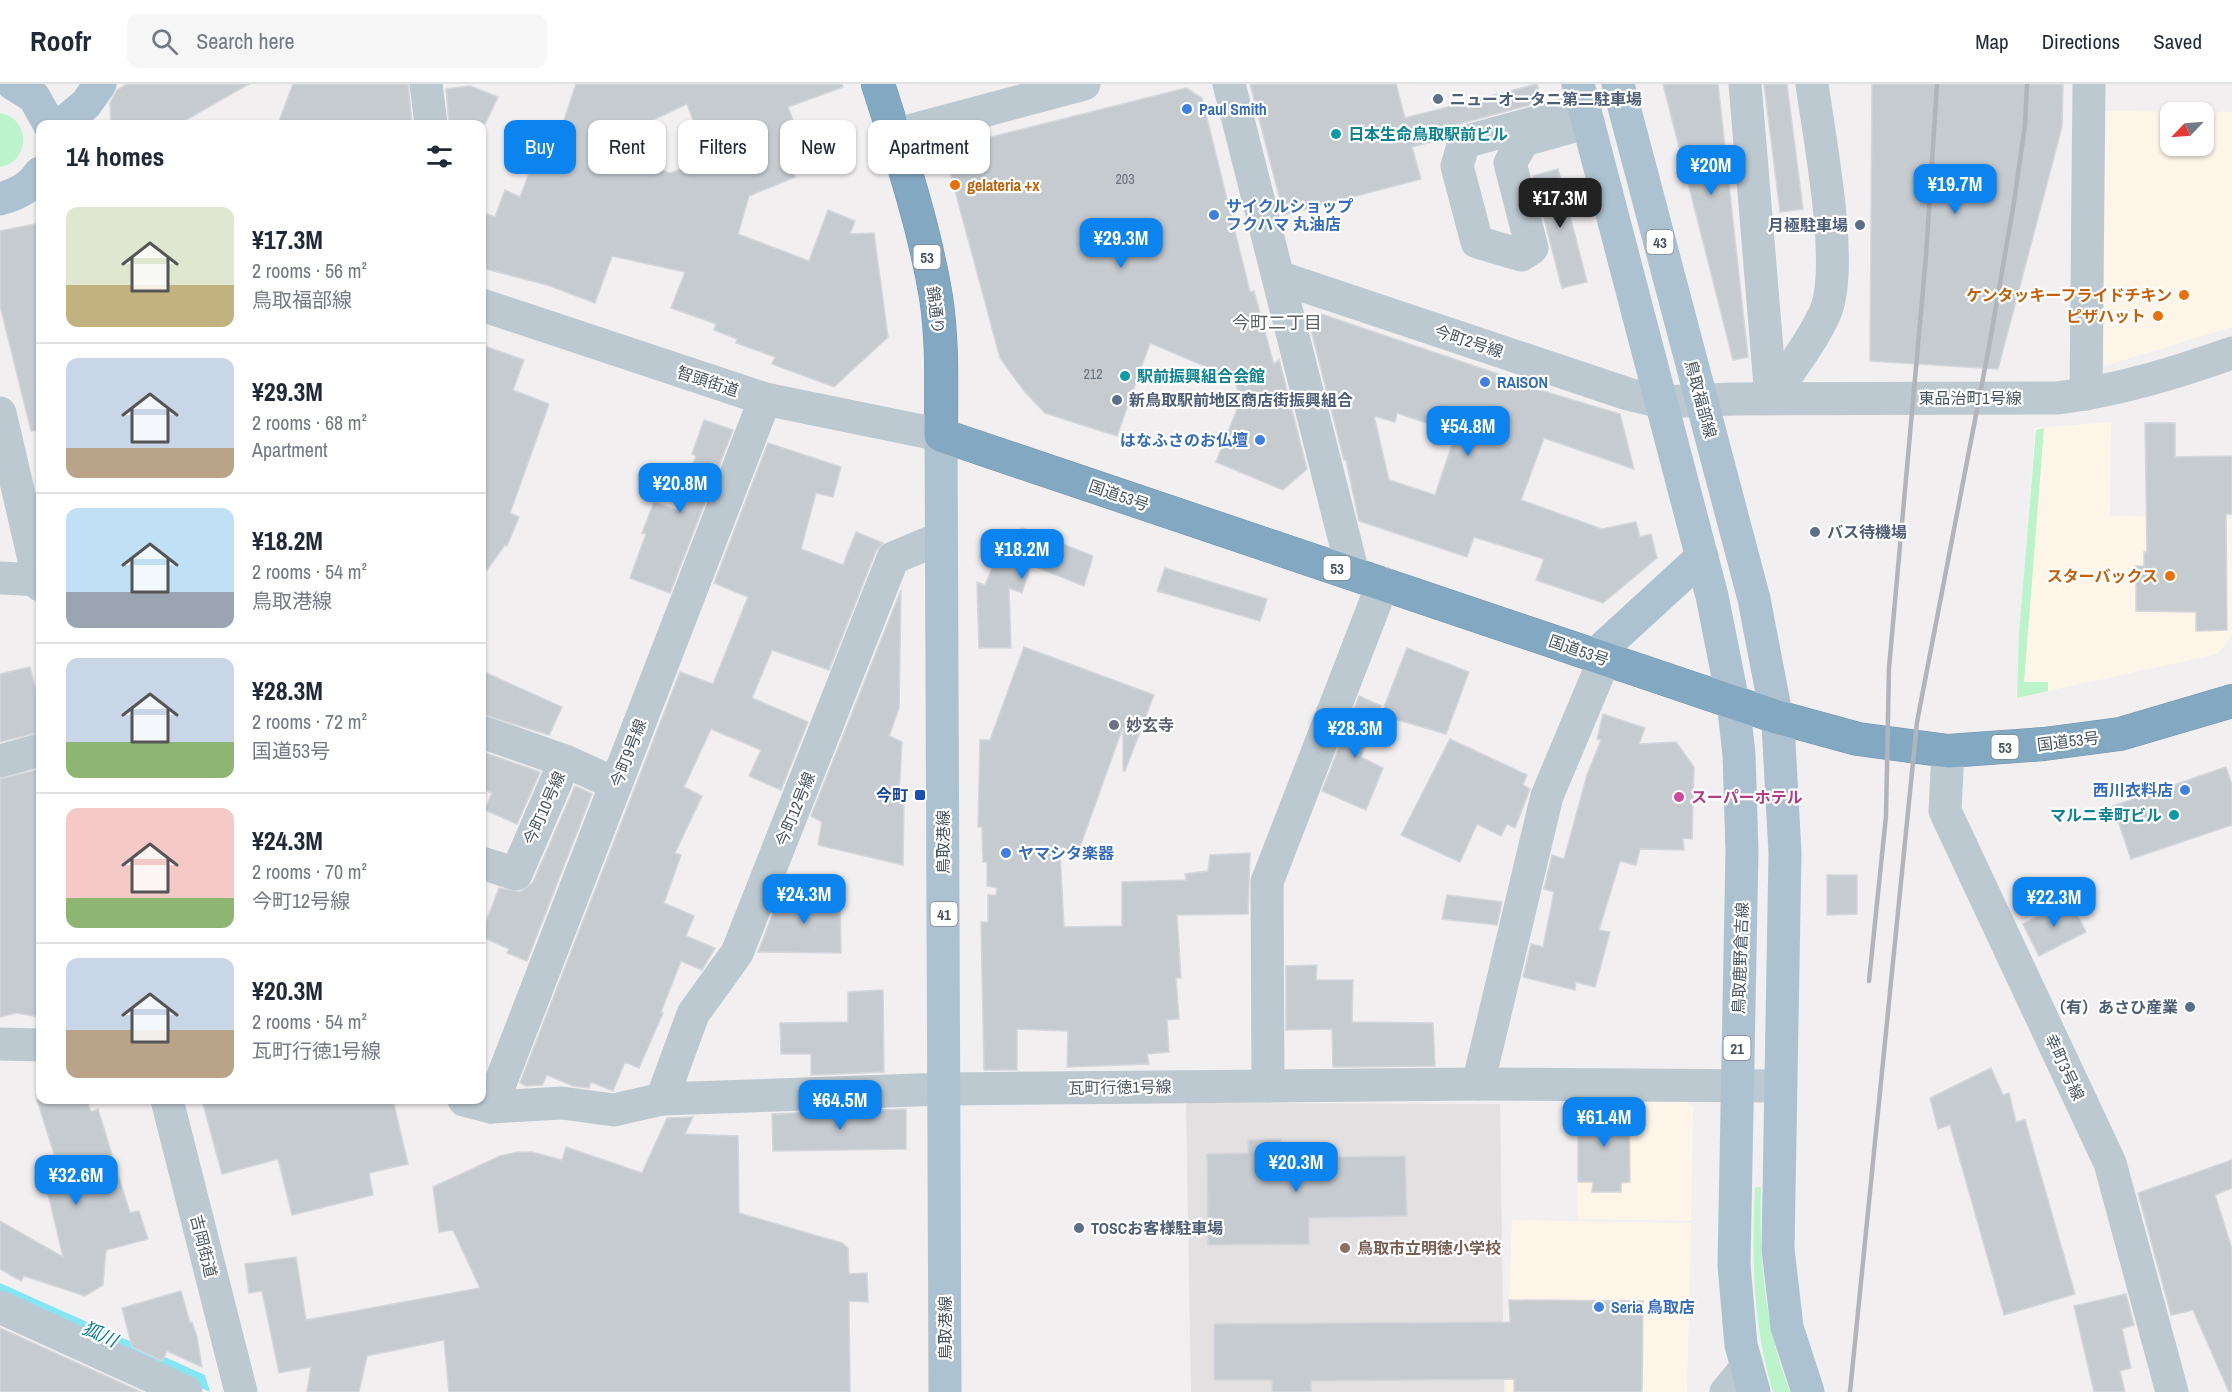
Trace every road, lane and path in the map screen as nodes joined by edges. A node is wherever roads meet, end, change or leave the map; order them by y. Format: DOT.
graph roads {
  1 [pos="100,84"];
  2 [pos="426,84"];
  3 [pos="878,84"];
  4 [pos="1084,84"];
  5 [pos="1229,84"];
  6 [pos="1618,84"];
  7 [pos="1745,84"];
  8 [pos="1812,84"];
  9 [pos="2089,84"];
  10 [pos="30,86"];
  11 [pos="1584,105"];
  12 [pos="47,120"];
  13 [pos="67,120"];
  14 [pos="430,120"];
  15 [pos="889,120"];
  16 [pos="950,120"];
  17 [pos="904,174"];
  18 [pos="36,181"];
  19 [pos="0,199"];
  20 [pos="1278,277"];
  21 [pos="486,306"];
  22 [pos="2232,353"];
  23 [pos="2086,394"];
  24 [pos="1771,398"];
  25 [pos="765,399"];
  26 [pos="1701,400"];
  27 [pos="1661,402"];
  28 [pos="0,412"];
  29 [pos="941,435"];
  30 [pos="941,538"];
  31 [pos="1701,557"];
  32 [pos="36,564"];
  33 [pos="0,578"];
  34 [pos="1368,578"];
  35 [pos="36,581"];
  36 [pos="1600,657"];
  37 [pos="2232,701"];
  38 [pos="1733,702"];
  39 [pos="1777,717"];
  40 [pos="486,733"];
  41 [pos="36,751"];
  42 [pos="1948,751"];
  43 [pos="0,761"];
  44 [pos="565,761"];
  45 [pos="616,784"];
  46 [pos="486,864"];
  47 [pos="0,1044"];
  48 [pos="36,1045"];
  49 [pos="486,1082"];
  50 [pos="1478,1084"];
  51 [pos="1736,1085"];
  52 [pos="1268,1086"];
  53 [pos="1779,1086"];
  54 [pos="945,1089"];
  55 [pos="662,1100"];
  56 [pos="486,1103"];
  57 [pos="168,1104"];
  58 [pos="0,1307"];
  59 [pos="1742,1384"];
  60 [pos="186,1392"];
  61 [pos="241,1392"];
  62 [pos="945,1392"];
  63 [pos="1808,1392"];
  64 [pos="2172,1392"];
  1 -- 13 [label="main road"];
  2 -- 14 [label="street"];
  3 -- 15 [label="highway, 錦通り / 53"];
  4 -- 16 [label="street"];
  5 -- 20 [label="street"];
  6 -- 26 [label="main road, 鳥取福部線 / 43"];
  7 -- 24 [label="street"];
  8 -- 24 [label="street"];
  9 -- 23 [label="street"];
  10 -- 12 [label="main road"];
  11 -- 11 [label="street"];
  11 -- 27 [label="main road, 43"];
  17 -- 29 [label="highway, 錦通り / 53"];
  18 -- 19 [label="main road"];
  20 -- 27 [label="street, 今町2号線"];
  20 -- 34 [label="street"];
  21 -- 25 [label="street, 智頭街道"];
  22 -- 23 [label="street, 東品治町1号線"];
  23 -- 24 [label="street, 東品治町1号線"];
  24 -- 26 [label="street, 東品治町1号線"];
  25 -- 29 [label="street, 智頭街道"];
  25 -- 45 [label="street, 今町9号線"];
  26 -- 27 [label="street, 今町2号線"];
  26 -- 39 [label="main road, 鳥取福部線 / 43"];
  27 -- 31 [label="main road, 43"];
  28 -- 32 [label="street"];
  29 -- 30 [label="main road, 鳥取港線 / 41"];
  29 -- 34 [label="highway, 国道53号 / 53"];
  30 -- 54 [label="main road, 鳥取港線 / 41"];
  30 -- 55 [label="street, 今町12号線"];
  31 -- 36 [label="main road"];
  31 -- 38 [label="main road, 43"];
  33 -- 35 [label="street"];
  34 -- 36 [label="highway, 国道53号 / 53"];
  34 -- 52 [label="street"];
  36 -- 38 [label="highway, 国道53号 / 53"];
  36 -- 50 [label="street"];
  37 -- 42 [label="highway, 国道53号 / 53"];
  38 -- 39 [label="highway, 国道53号 / 53"];
  38 -- 51 [label="main road, 鳥取鹿野倉吉線 / 21"];
  39 -- 42 [label="highway, 国道53号 / 53"];
  39 -- 53 [label="main road"];
  40 -- 44 [label="street"];
  41 -- 43 [label="street"];
  42 -- 64 [label="street, 幸町3号線"];
  44 -- 45 [label="street, 今町10号線"];
  44 -- 46 [label="street, 今町10号線"];
  45 -- 49 [label="street, 今町9号線"];
  47 -- 48 [label="street"];
  50 -- 51 [label="street, 瓦町行徳1号線"];
  50 -- 52 [label="street, 瓦町行徳1号線"];
  51 -- 53 [label="street, 瓦町行徳1号線"];
  51 -- 59 [label="main road, 鳥取鹿野倉吉線 / 21"];
  52 -- 54 [label="street, 瓦町行徳1号線"];
  53 -- 63 [label="main road"];
  54 -- 55 [label="street, 瓦町行徳1号線"];
  54 -- 62 [label="main road, 鳥取港線 / 41"];
  55 -- 56 [label="street, 瓦町行徳1号線"];
  57 -- 61 [label="street, 吉岡街道"];
  58 -- 60 [label="street"];
}
